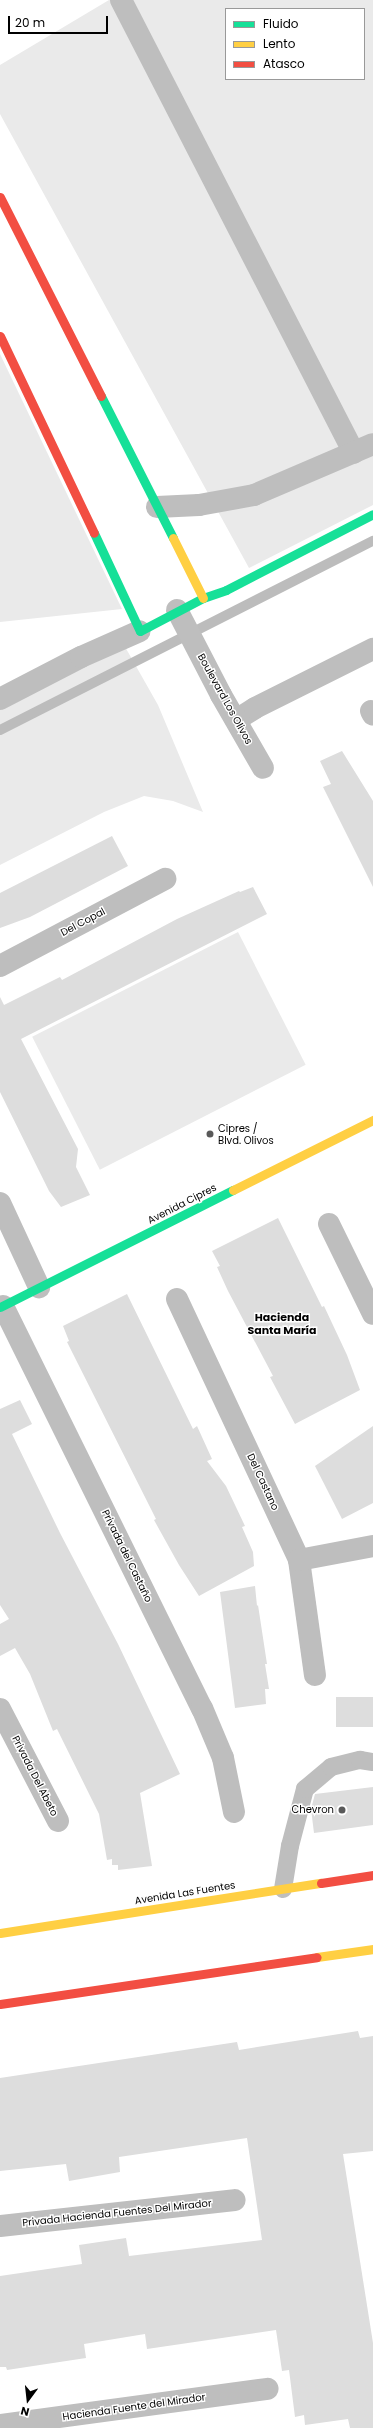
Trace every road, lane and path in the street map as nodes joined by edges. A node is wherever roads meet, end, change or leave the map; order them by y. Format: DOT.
graph roads {
  1 [pos="121,0"];
  2 [pos="0,197"];
  3 [pos="0,336"];
  4 [pos="363,448"];
  5 [pos="156,507"];
  6 [pos="373,514"];
  7 [pos="203,598"];
  8 [pos="182,620"];
  9 [pos="140,631"];
  10 [pos="373,649"];
  11 [pos="0,699"];
  12 [pos="236,720"];
  13 [pos="263,768"];
  14 [pos="165,879"];
  15 [pos="0,966"];
  16 [pos="373,1120"];
  17 [pos="0,1203"];
  18 [pos="329,1224"];
  19 [pos="39,1287"];
  20 [pos="177,1299"];
  21 [pos="2,1307"];
  22 [pos="373,1314"];
  23 [pos="373,1546"];
  24 [pos="299,1560"];
  25 [pos="315,1675"];
  26 [pos="0,1709"];
  27 [pos="373,1762"];
  28 [pos="234,1812"];
  29 [pos="58,1821"];
  30 [pos="373,1875"];
  31 [pos="283,1889"];
  32 [pos="0,1932"];
  33 [pos="373,1949"];
  34 [pos="0,2004"];
  35 [pos="235,2200"];
  36 [pos="0,2226"];
  37 [pos="268,2389"];
  38 [pos="0,2425"];
  1 -- 4 [label="street"];
  2 -- 5 [label="street"];
  3 -- 9 [label="street"];
  4 -- 5 [label="street"];
  5 -- 7 [label="street"];
  6 -- 7 [label="street"];
  7 -- 8 [label="street"];
  8 -- 9 [label="street"];
  8 -- 12 [label="street, Boulevard Los Olivos"];
  9 -- 11 [label="street"];
  10 -- 12 [label="street"];
  12 -- 13 [label="street, Boulevard Los Olivos"];
  14 -- 15 [label="street, Del Copal"];
  16 -- 19 [label="street, Avenida Cipres"];
  17 -- 19 [label="street"];
  18 -- 22 [label="street"];
  19 -- 21 [label="street, Avenida Cipres"];
  20 -- 24 [label="street, Del Castano"];
  21 -- 28 [label="street, Privada del Castaño"];
  23 -- 24 [label="street"];
  24 -- 25 [label="street, Del Castano"];
  26 -- 29 [label="street, Privada Del Abeto"];
  27 -- 31 [label="lane"];
  30 -- 31 [label="street, Avenida Las Fuentes"];
  31 -- 32 [label="street, Avenida Las Fuentes"];
  33 -- 34 [label="street"];
  35 -- 36 [label="street, Privada Hacienda Fuentes Del Mirador"];
  37 -- 38 [label="street, Hacienda Fuente del Mirador"];
}
